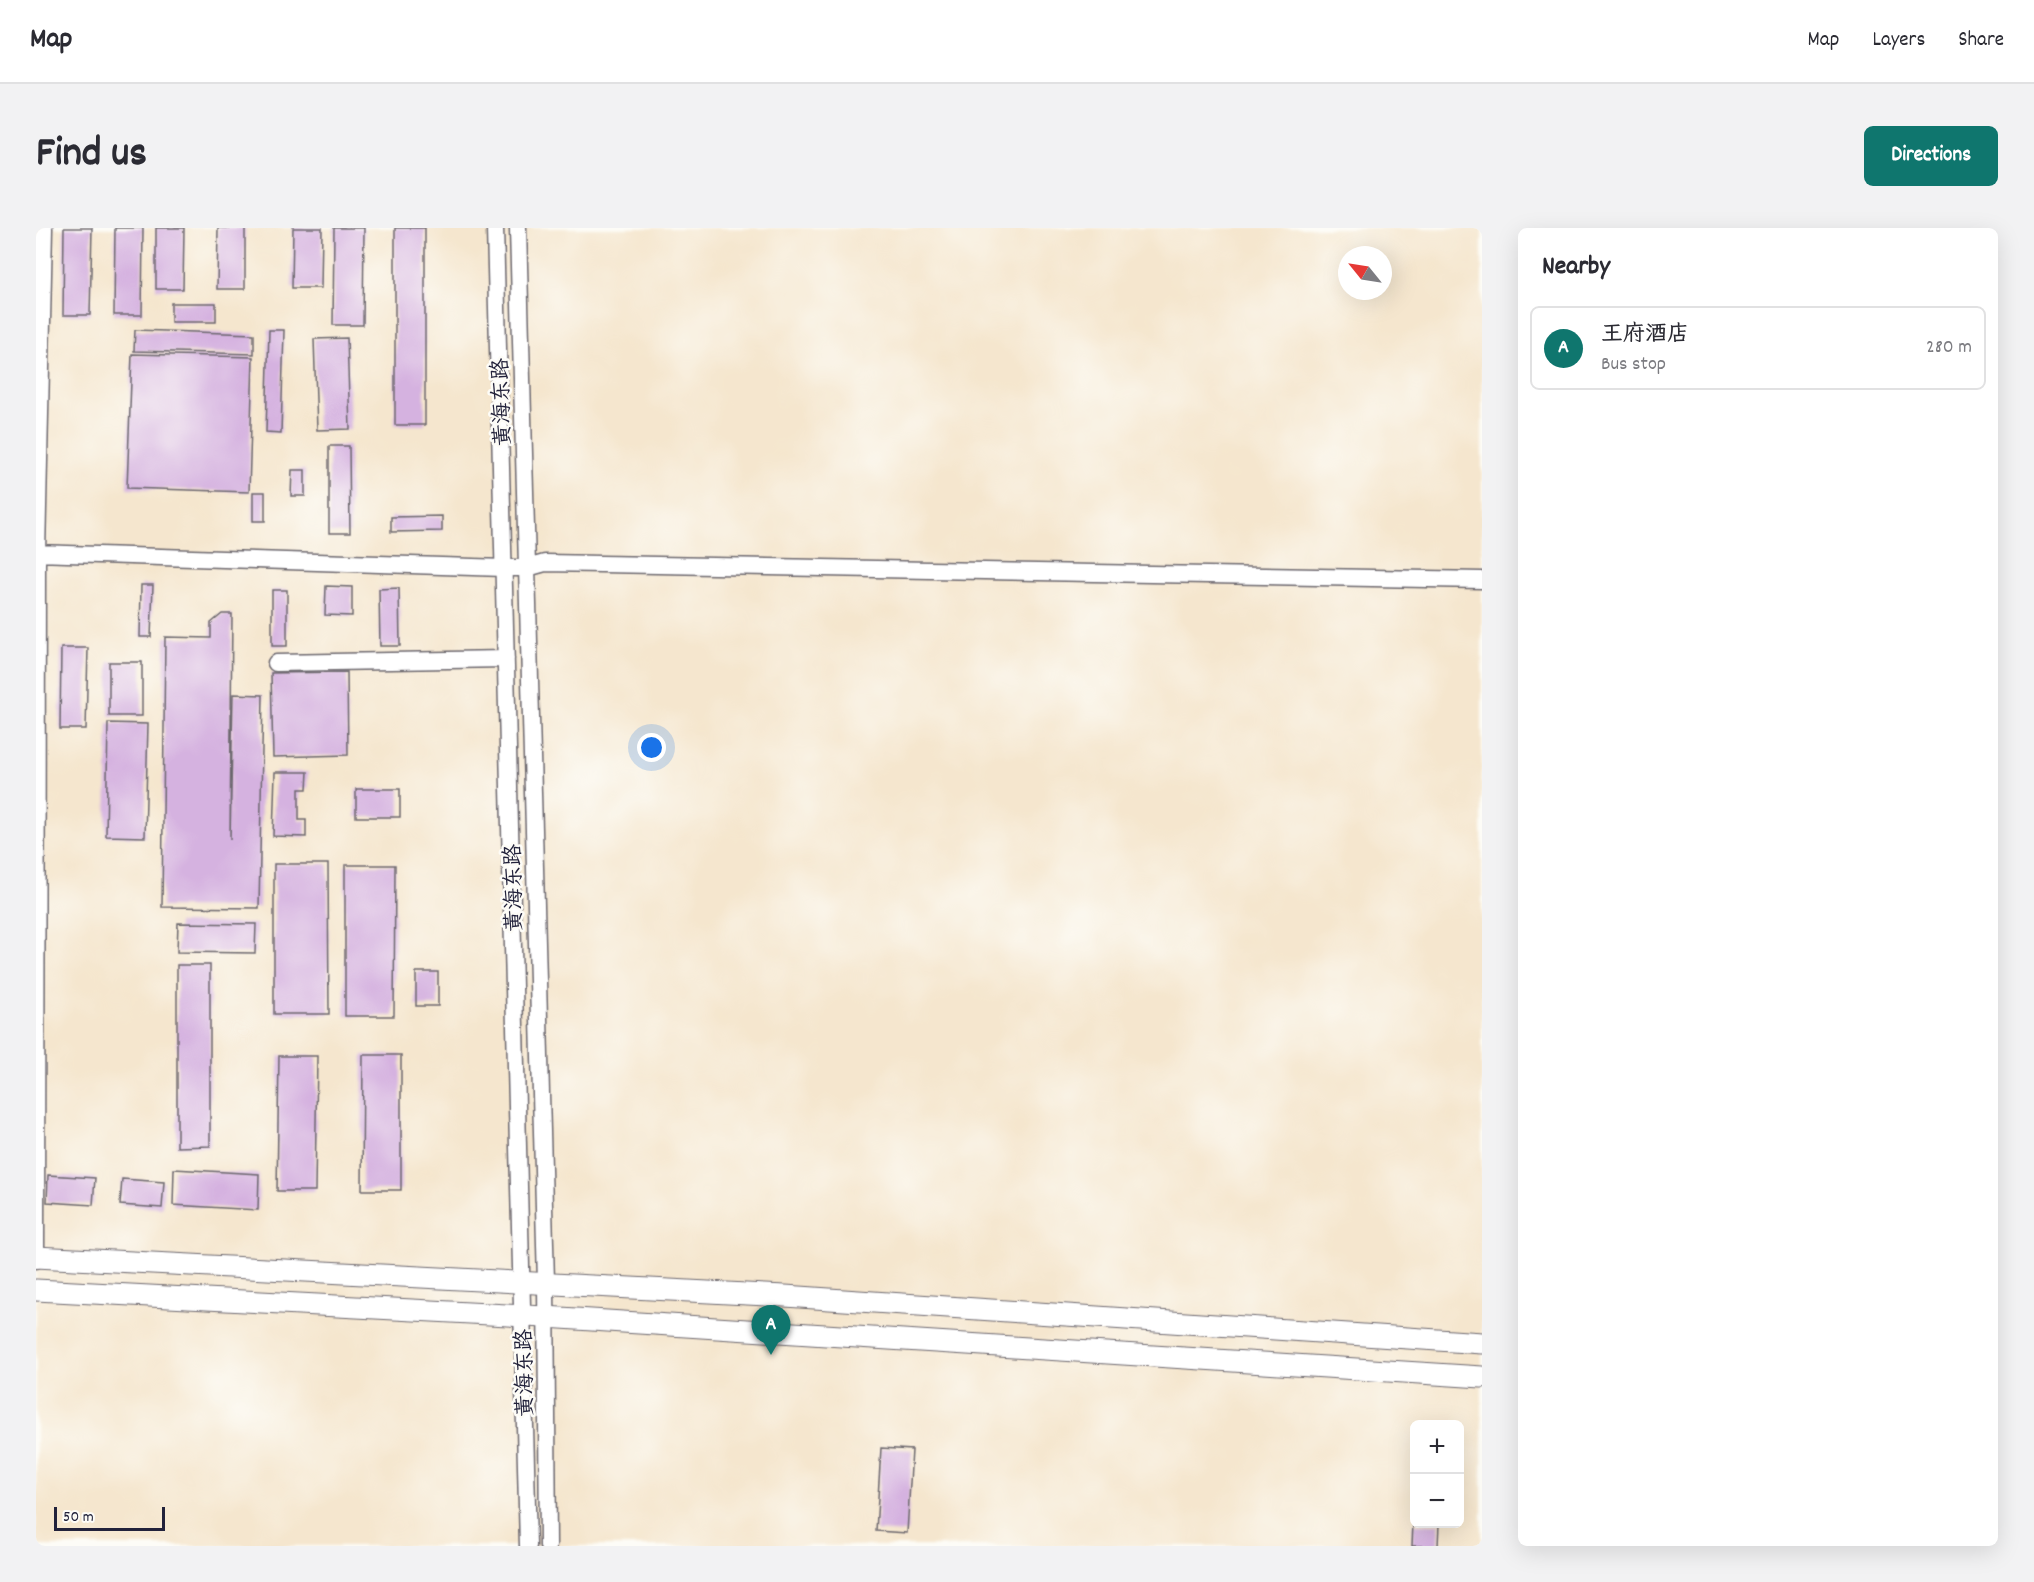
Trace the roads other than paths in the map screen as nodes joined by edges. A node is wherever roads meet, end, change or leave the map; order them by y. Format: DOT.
graph roads {
  1 [pos="44,228"];
  2 [pos="495,228"];
  3 [pos="518,228"];
  4 [pos="37,553"];
  5 [pos="504,568"];
  6 [pos="527,568"];
  7 [pos="1482,579"];
  8 [pos="506,659"];
  9 [pos="276,663"];
  10 [pos="36,1258"];
  11 [pos="522,1281"];
  12 [pos="546,1282"];
  13 [pos="36,1290"];
  14 [pos="522,1316"];
  15 [pos="545,1317"];
  16 [pos="1482,1343"];
  17 [pos="1482,1377"];
  18 [pos="528,1546"];
  19 [pos="549,1546"];
  1 -- 4 [label="street"];
  2 -- 5 [label="street, 黄海东路"];
  3 -- 6 [label="street, 黄海东路"];
  4 -- 5 [label="street"];
  4 -- 10 [label="street"];
  5 -- 6 [label="street"];
  5 -- 8 [label="street, 黄海东路"];
  6 -- 7 [label="street"];
  6 -- 12 [label="street, 黄海东路"];
  8 -- 9 [label="street"];
  8 -- 11 [label="street, 黄海东路"];
  10 -- 11 [label="main road"];
  11 -- 12 [label="main road"];
  11 -- 14 [label="street, 黄海东路"];
  12 -- 15 [label="street, 黄海东路"];
  12 -- 16 [label="main road"];
  13 -- 14 [label="main road"];
  14 -- 15 [label="main road"];
  14 -- 18 [label="street, 黄海东路"];
  15 -- 17 [label="main road"];
  15 -- 19 [label="street, 黄海东路"];
}
